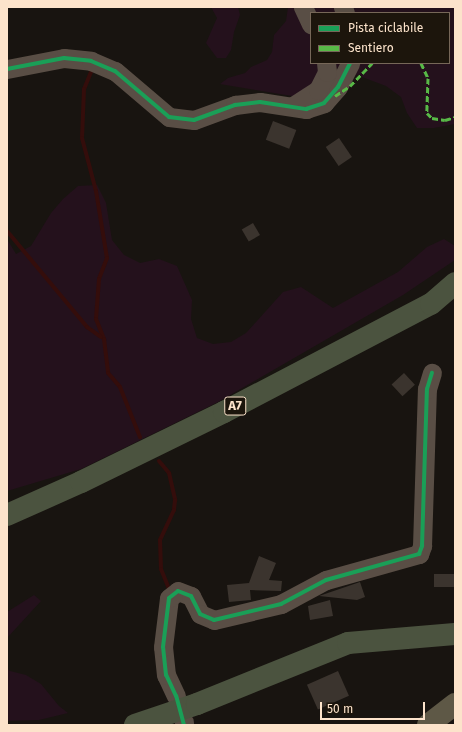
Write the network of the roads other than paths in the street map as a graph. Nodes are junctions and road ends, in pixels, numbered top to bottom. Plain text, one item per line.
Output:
1 (303, 7) edge
2 (310, 22) edge
3 (326, 64) edge
4 (350, 64) edge
5 (7, 69) edge
6 (290, 108) junction
7 (455, 283) edge
8 (432, 373) dead end
9 (7, 515) edge
10 (455, 634) edge
11 (176, 696) dead end
12 (455, 704) edge
13 (135, 725) edge
14 (428, 725) edge

1 - 2 street
3 - 6 street
4 - 6 street
5 - 6 street
7 - 9 highway, A7
8 - 11 street
10 - 13 highway
12 - 14 main road

